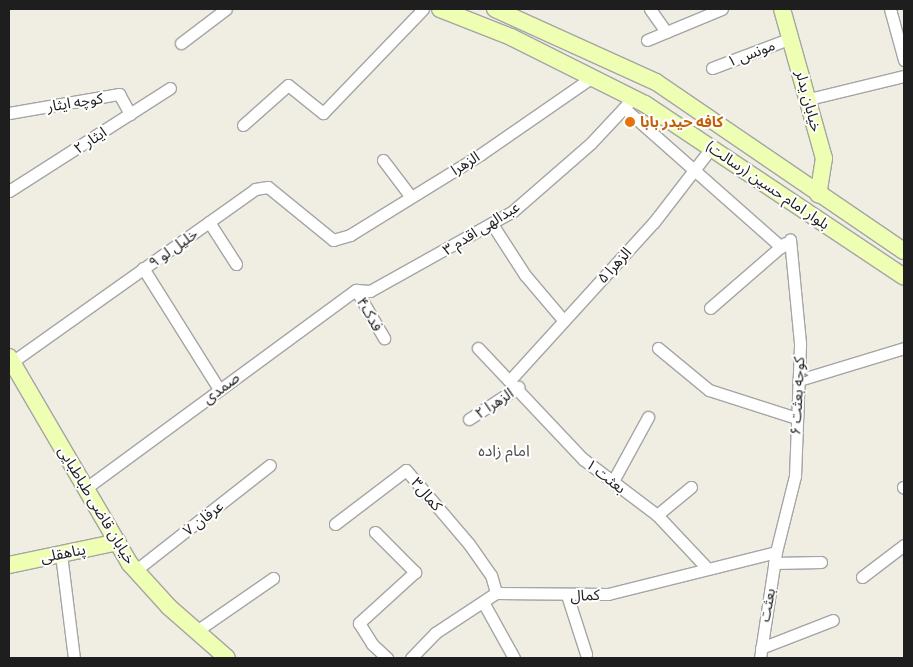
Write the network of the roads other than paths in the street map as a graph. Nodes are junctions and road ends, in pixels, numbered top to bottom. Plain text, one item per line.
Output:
1 (226, 9) edge
2 (422, 9) edge
3 (440, 9) edge
4 (495, 9) edge
5 (650, 9) edge
6 (722, 9) edge
7 (782, 9) edge
8 (890, 9) edge
9 (666, 32) junction
10 (791, 38) junction
11 (647, 40) dead end
12 (181, 43) dead end
13 (904, 60) edge
14 (712, 68) dead end
15 (592, 76) junction
16 (904, 76) edge
17 (170, 88) dead end
18 (809, 99) junction
19 (629, 103) junction
20 (9, 112) edge
21 (130, 114) junction
22 (243, 125) dead end
23 (712, 147) junction
24 (384, 160) dead end
25 (696, 168) junction
26 (9, 191) edge
27 (818, 195) junction
28 (411, 197) junction
29 (209, 222) junction
30 (492, 224) junction
31 (333, 240) joint
32 (781, 247) junction
33 (904, 251) edge
34 (236, 264) dead end
35 (144, 268) junction
36 (904, 277) edge
37 (356, 290) junction
38 (710, 308) dead end
39 (564, 321) junction
40 (384, 338) dead end
41 (478, 348) dead end
42 (658, 348) dead end
43 (904, 348) edge
44 (10, 359) edge
45 (799, 380) junction
46 (515, 383) junction
47 (219, 389) junction
48 (648, 417) dead end
49 (796, 418) junction
50 (469, 419) dead end
51 (270, 465) dead end
52 (613, 482) junction
53 (691, 487) dead end
54 (86, 488) junction
55 (657, 515) junction
56 (335, 524) dead end
57 (375, 532) dead end
58 (118, 542) junction
59 (904, 545) edge
60 (61, 554) junction
61 (775, 557) junction
62 (821, 562) dead end
63 (9, 564) edge
64 (707, 568) junction
65 (136, 570) junction
66 (862, 577) dead end
67 (273, 578) dead end
68 (496, 593) junction
69 (567, 595) junction
70 (483, 602) junction
71 (833, 620) dead end
72 (196, 632) junction
73 (761, 653) edge
74 (586, 654) dead end
75 (74, 658) edge
76 (227, 658) edge
77 (387, 658) edge
78 (411, 658) edge
79 (514, 658) edge

1 - 12 street
2 - 22 street
3 - 15 main road, بلوار امام حسین (رسالت)
4 - 27 main road, بلوار امام حسین (رسالت)
5 - 9 street
6 - 9 street
7 - 10 main road, خیابان یدلر
8 - 13 street
9 - 11 street
10 - 14 street, مونس ۱
10 - 18 main road, خیابان یدلر
15 - 19 main road, بلوار امام حسین (رسالت)
15 - 28 street, الزهرا
16 - 18 street
17 - 21 street, ایثار ۲
18 - 27 main road, خیابان یدلر
19 - 23 main road, بلوار امام حسین (رسالت)
19 - 25 street
19 - 30 street, عبدالهی اقدم ۳
20 - 21 street, کوچه ایثار
21 - 26 street, ایثار ۲
23 - 25 street, الزهرا ۵
23 - 36 main road, بلوار امام حسین (رسالت)
24 - 28 street
25 - 32 street
25 - 39 street, الزهرا ۵
27 - 33 main road, بلوار امام حسین (رسالت)
28 - 31 street, الزهرا
29 - 31 street, خلیل لو ۹
29 - 34 street
29 - 35 street, خلیل لو ۹
30 - 37 street, عبدالهی اقدم ۳
30 - 39 street
32 - 38 street
32 - 45 street, کوچه بعثت ۶
35 - 44 street, خلیل لو ۹
35 - 47 street
37 - 40 street, فدک۴
37 - 47 street, صمدی
39 - 46 street, الزهرا ۵
41 - 46 street, بعثت ۱
42 - 49 street
43 - 45 street
44 - 54 main road, خیابان قاضی طباطبایی
45 - 49 street, کوچه بعثت ۶
46 - 50 street, الزهرا ۲
46 - 52 street, بعثت ۱
47 - 54 street, صمدی
48 - 52 street
49 - 61 street, کوچه بعثت ۶
51 - 65 street, عرفان ۷
52 - 55 street, بعثت ۱
53 - 55 street
54 - 58 main road, خیابان قاضی طباطبایی
55 - 64 street, بعثت ۱
56 - 68 street, کمال۳
57 - 77 street
58 - 60 main road, پناهقلی
58 - 65 main road, خیابان قاضی طباطبایی
59 - 66 street
60 - 63 main road, پناهقلی
60 - 75 street
61 - 62 street, کمال
61 - 64 street, کمال
61 - 73 street, بعثت
64 - 69 street, کمال
65 - 72 main road, خیابان قاضی طباطبایی
67 - 72 street
68 - 69 street, کمال
68 - 70 street
69 - 74 street
70 - 78 street
70 - 79 street
71 - 73 street
72 - 76 main road, خیابان قاضی طباطبایی

